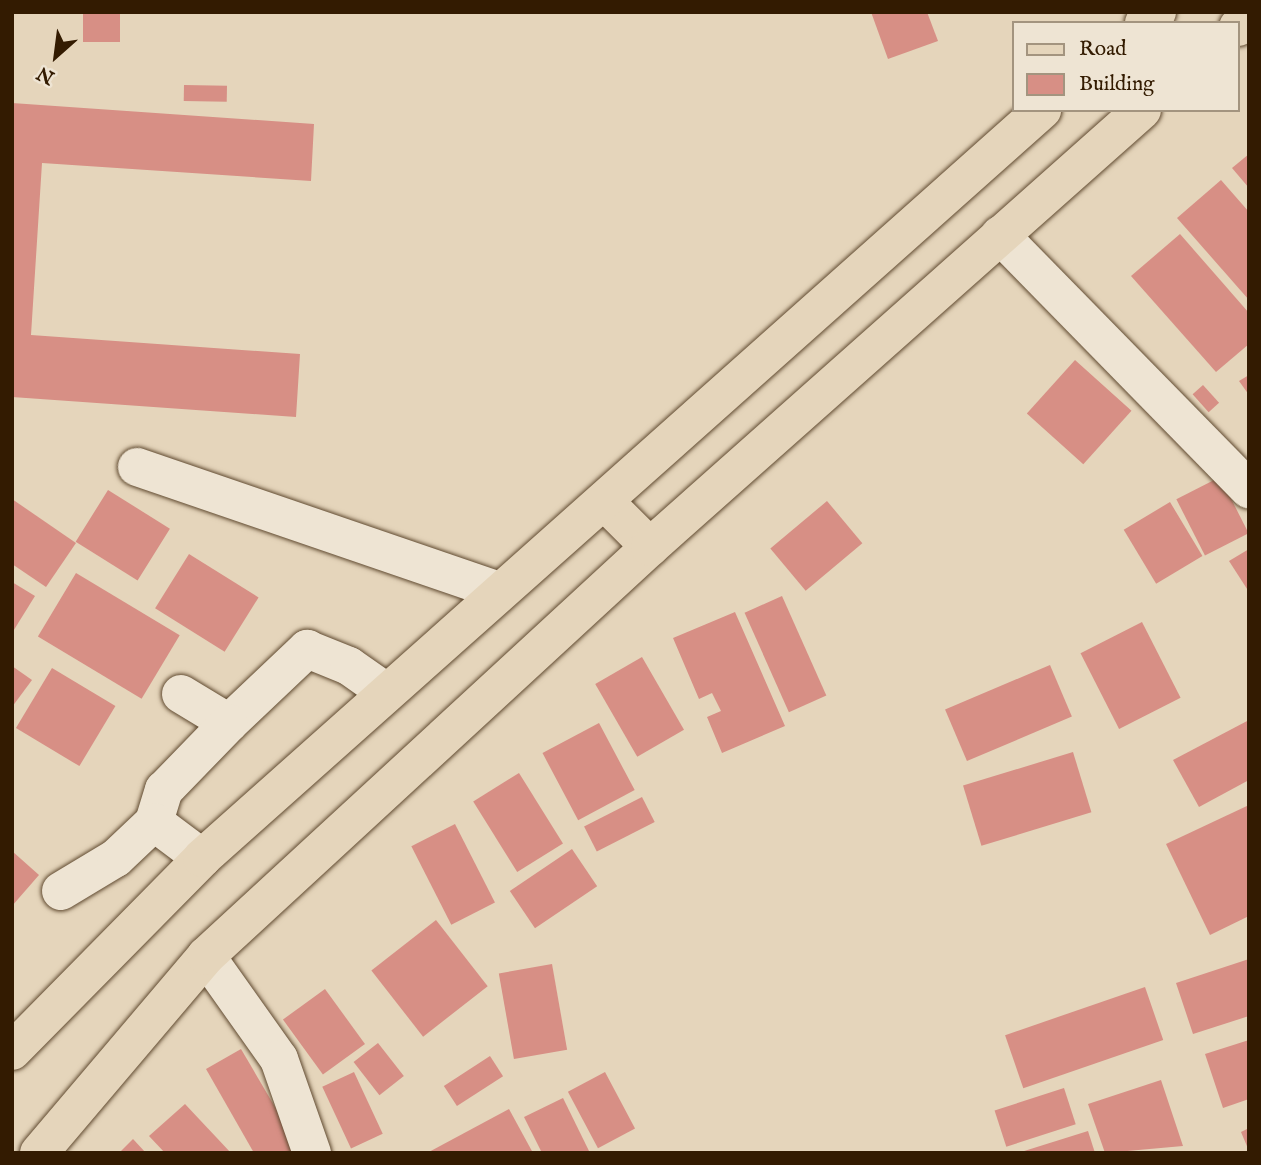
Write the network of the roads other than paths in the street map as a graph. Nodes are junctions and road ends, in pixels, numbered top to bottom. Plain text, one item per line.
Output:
1 (1040, 112) edge
2 (1140, 112) edge
3 (1000, 235) junction
4 (137, 467) dead end
5 (1249, 489) edge
6 (604, 502) junction
7 (650, 547) junction
8 (499, 591) junction
9 (386, 692) junction
10 (181, 694) dead end
11 (229, 723) junction
12 (154, 822) junction
13 (202, 858) junction
14 (61, 891) dead end
15 (206, 956) junction
16 (12, 1051) edge
17 (39, 1153) edge
18 (312, 1153) edge

1 - 6 main road
2 - 3 main road
3 - 5 street
3 - 7 main road
4 - 8 street
6 - 7 main road
6 - 8 main road
7 - 15 main road
8 - 9 main road
9 - 11 street
9 - 13 main road
10 - 11 street
11 - 12 street
12 - 13 street
12 - 14 street
13 - 16 main road
15 - 17 main road
15 - 18 street

